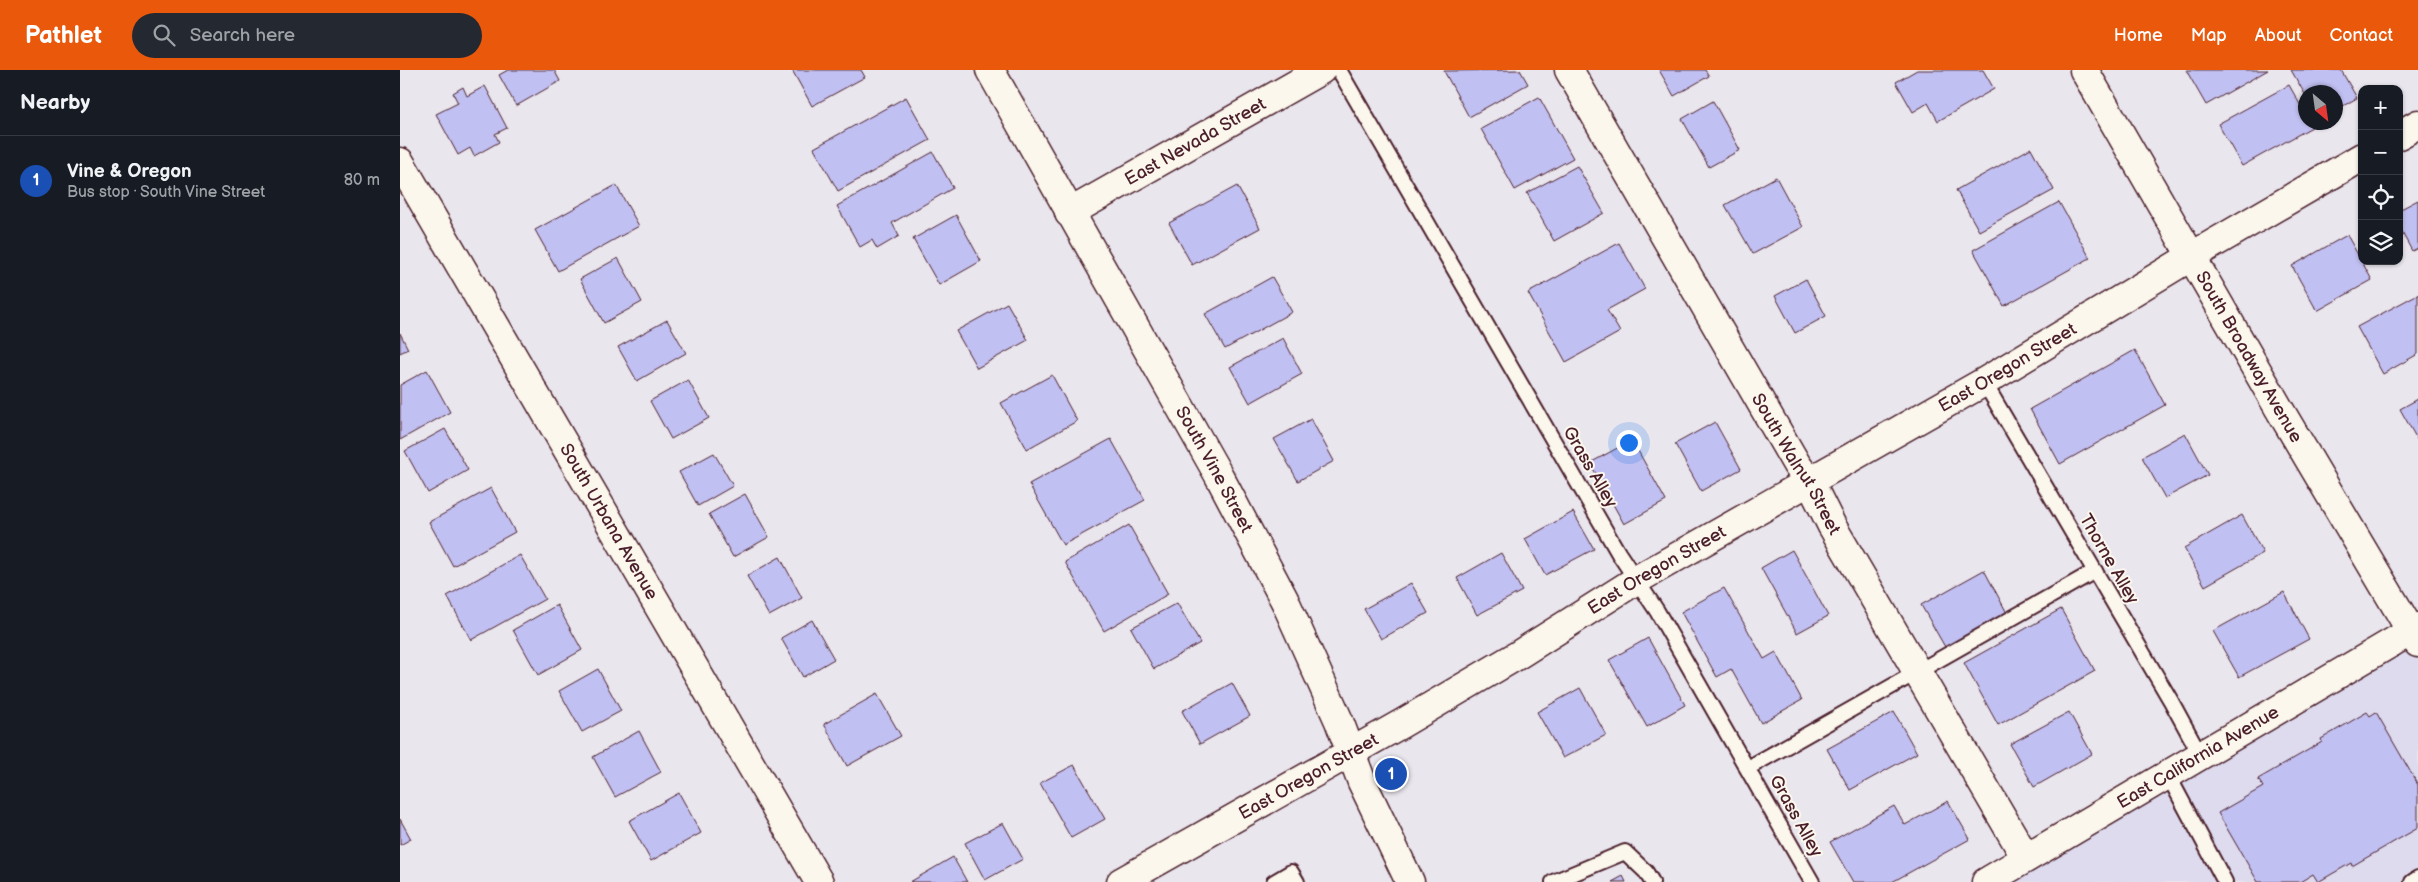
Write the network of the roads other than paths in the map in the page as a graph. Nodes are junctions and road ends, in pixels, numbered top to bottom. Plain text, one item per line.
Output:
1 (990, 70) edge
2 (1321, 70) edge
3 (1339, 70) edge
4 (1569, 70) edge
5 (2084, 70) edge
6 (2418, 124) edge
7 (2403, 133) edge
8 (2358, 159) edge
9 (400, 162) edge
10 (1069, 213) junction
11 (2192, 256) junction
12 (1984, 382) junction
13 (1810, 482) junction
14 (2095, 571) junction
15 (1638, 579) junction
16 (2416, 633) edge
17 (1917, 672) junction
18 (1350, 752) junction
19 (2201, 756) junction
20 (1748, 768) junction
21 (2168, 775) junction
22 (2026, 858) junction
23 (2418, 878) edge
24 (819, 882) edge
25 (1121, 882) edge
26 (1274, 882) edge
27 (1297, 882) edge
28 (1410, 882) edge
29 (1553, 882) edge
30 (1652, 882) edge
31 (1812, 882) edge
32 (1986, 882) edge
33 (2225, 882) edge
34 (2412, 882) edge

1 - 10 street, South Vine Street
2 - 10 street, East Nevada Street
3 - 15 lane, Grass Alley
4 - 13 street, South Walnut Street
5 - 11 street, South Broadway Avenue
6 - 7 street
8 - 11 street, East Oregon Street
9 - 24 street, South Urbana Avenue
10 - 18 street, South Vine Street
11 - 12 street, East Oregon Street
11 - 16 street, South Broadway Avenue
12 - 13 street, East Oregon Street
12 - 14 lane, Thorne Alley
13 - 15 street, East Oregon Street
13 - 17 street, South Walnut Street
14 - 17 lane
14 - 19 lane, Thorne Alley
15 - 18 street, East Oregon Street
15 - 20 lane, Grass Alley
16 - 19 street, East California Avenue
17 - 20 lane
17 - 22 street, South Walnut Street
18 - 25 street, East Oregon Street
18 - 28 street, South Vine Street
19 - 21 street, East California Avenue
20 - 31 lane, Grass Alley
21 - 22 street, East California Avenue
21 - 33 lane
22 - 32 street, East California Avenue
23 - 34 lane
26 - 27 lane
29 - 30 lane

